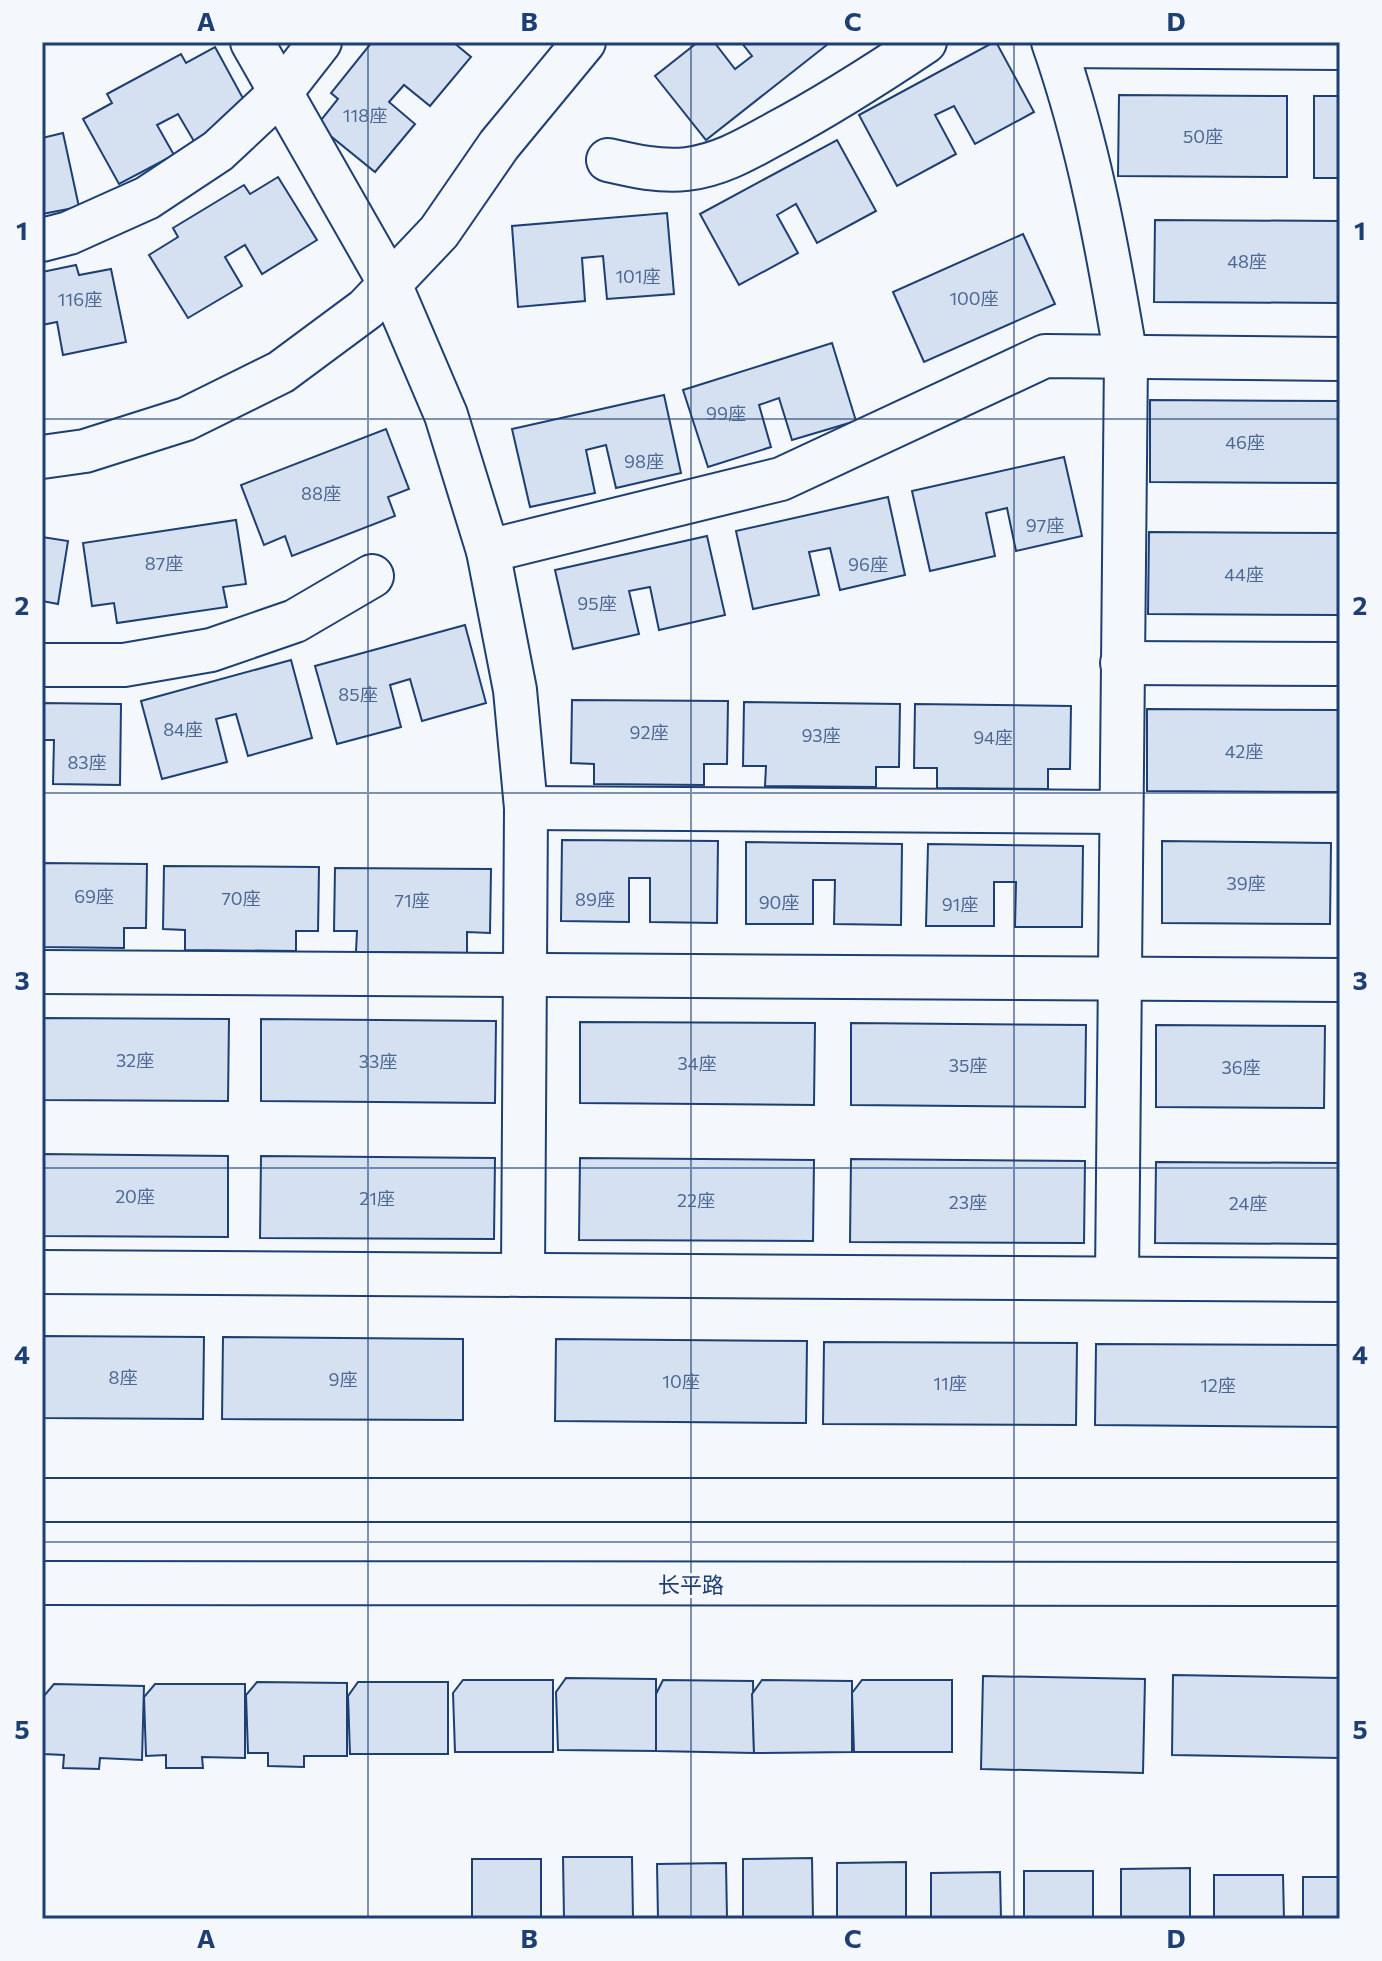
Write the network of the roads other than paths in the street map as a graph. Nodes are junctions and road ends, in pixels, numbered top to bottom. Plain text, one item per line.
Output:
1 (252, 42) edge
2 (320, 42) edge
3 (584, 42) edge
4 (925, 42) edge
5 (1054, 44) edge
6 (1340, 48) edge
7 (281, 92) junction
8 (608, 160) dead end
9 (42, 240) edge
10 (390, 284) junction
11 (1126, 358) junction
12 (1340, 359) edge
13 (42, 457) edge
14 (488, 551) junction
15 (372, 576) dead end
16 (1122, 663) junction
17 (1340, 664) edge
18 (42, 665) edge
19 (526, 808) junction
20 (1121, 812) junction
21 (42, 972) edge
22 (526, 975) junction
23 (1120, 978) junction
24 (1340, 980) edge
25 (42, 1272) edge
26 (523, 1275) junction
27 (1117, 1278) junction
28 (1340, 1280) edge
29 (42, 1500) edge
30 (1340, 1500) edge
31 (42, 1583) edge
32 (1340, 1584) edge

1 - 7 street
2 - 7 street
3 - 10 street
4 - 8 street
5 - 6 street
5 - 11 street
7 - 9 street
7 - 10 street
10 - 13 street
10 - 14 street
11 - 12 street
11 - 14 street
11 - 16 street
14 - 19 street
15 - 18 street
16 - 17 street
16 - 20 street
19 - 20 street
19 - 22 street
20 - 23 street
21 - 22 street
22 - 23 street
22 - 26 street
23 - 24 street
23 - 27 street
25 - 26 street
26 - 27 street
27 - 28 street
29 - 30 street
31 - 32 street, 长平路

